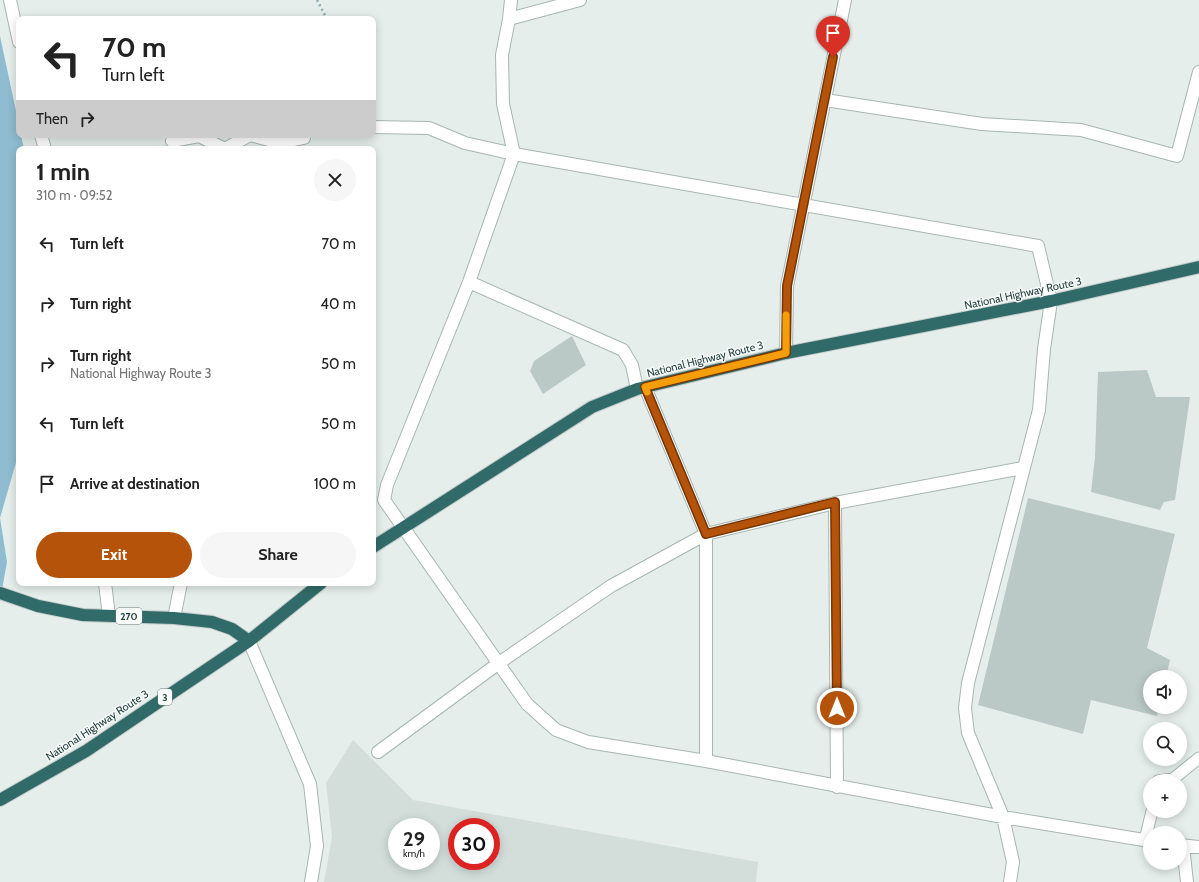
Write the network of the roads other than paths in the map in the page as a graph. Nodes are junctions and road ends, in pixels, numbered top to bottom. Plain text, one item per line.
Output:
1 (10, 0) edge
2 (511, 0) edge
3 (580, 0) edge
4 (845, 0) edge
5 (510, 19) junction
6 (16, 28) edge
7 (1199, 72) edge
8 (825, 100) junction
9 (376, 127) edge
10 (188, 138) edge
11 (203, 138) edge
12 (245, 138) edge
13 (261, 138) edge
14 (299, 138) edge
15 (305, 138) edge
16 (172, 141) dead end
17 (219, 146) edge
18 (230, 146) edge
19 (299, 146) edge
20 (514, 154) junction
21 (802, 204) junction
22 (1199, 267) edge
23 (469, 282) junction
24 (1051, 301) junction
25 (786, 353) junction
26 (641, 388) junction
27 (1023, 468) junction
28 (835, 502) junction
29 (402, 527) junction
30 (706, 534) junction
31 (376, 545) edge
32 (105, 586) edge
33 (180, 586) edge
34 (317, 586) edge
35 (4, 594) edge
36 (109, 616) junction
37 (174, 618) junction
38 (249, 641) junction
39 (499, 663) junction
40 (378, 752) dead end
41 (1199, 758) edge
42 (706, 761) junction
43 (1179, 774) edge
44 (837, 787) junction
45 (0, 800) edge
46 (1003, 817) junction
47 (1143, 840) edge
48 (1187, 846) edge
49 (1199, 847) edge
50 (1185, 870) edge
51 (311, 882) edge
52 (1010, 882) edge
53 (1187, 882) edge

1 - 6 street
2 - 5 street
3 - 5 street
4 - 8 street
5 - 20 street
7 - 8 street
8 - 21 street
9 - 20 street
10 - 16 street
11 - 17 street
12 - 18 street
13 - 14 street
15 - 19 street
20 - 21 street
20 - 23 street
21 - 24 street
21 - 25 street
22 - 24 highway, National Highway Route 3
23 - 26 street
23 - 29 street
24 - 25 highway, National Highway Route 3
24 - 27 street
25 - 26 highway, National Highway Route 3
26 - 29 highway, National Highway Route 3
26 - 30 street
27 - 28 street
27 - 46 street
28 - 30 street
28 - 44 street
29 - 31 highway, National Highway Route 3
29 - 39 street
30 - 39 street
30 - 42 street
32 - 36 street
33 - 37 street
34 - 38 highway, National Highway Route 3 / 3
35 - 36 highway, 270
36 - 37 highway, 270
37 - 38 highway, 270
38 - 45 highway, National Highway Route 3 / 3
38 - 51 street
39 - 40 street
39 - 42 street
41 - 43 lane
42 - 44 street
44 - 46 street
46 - 47 street
46 - 52 street
48 - 49 street
50 - 53 street

